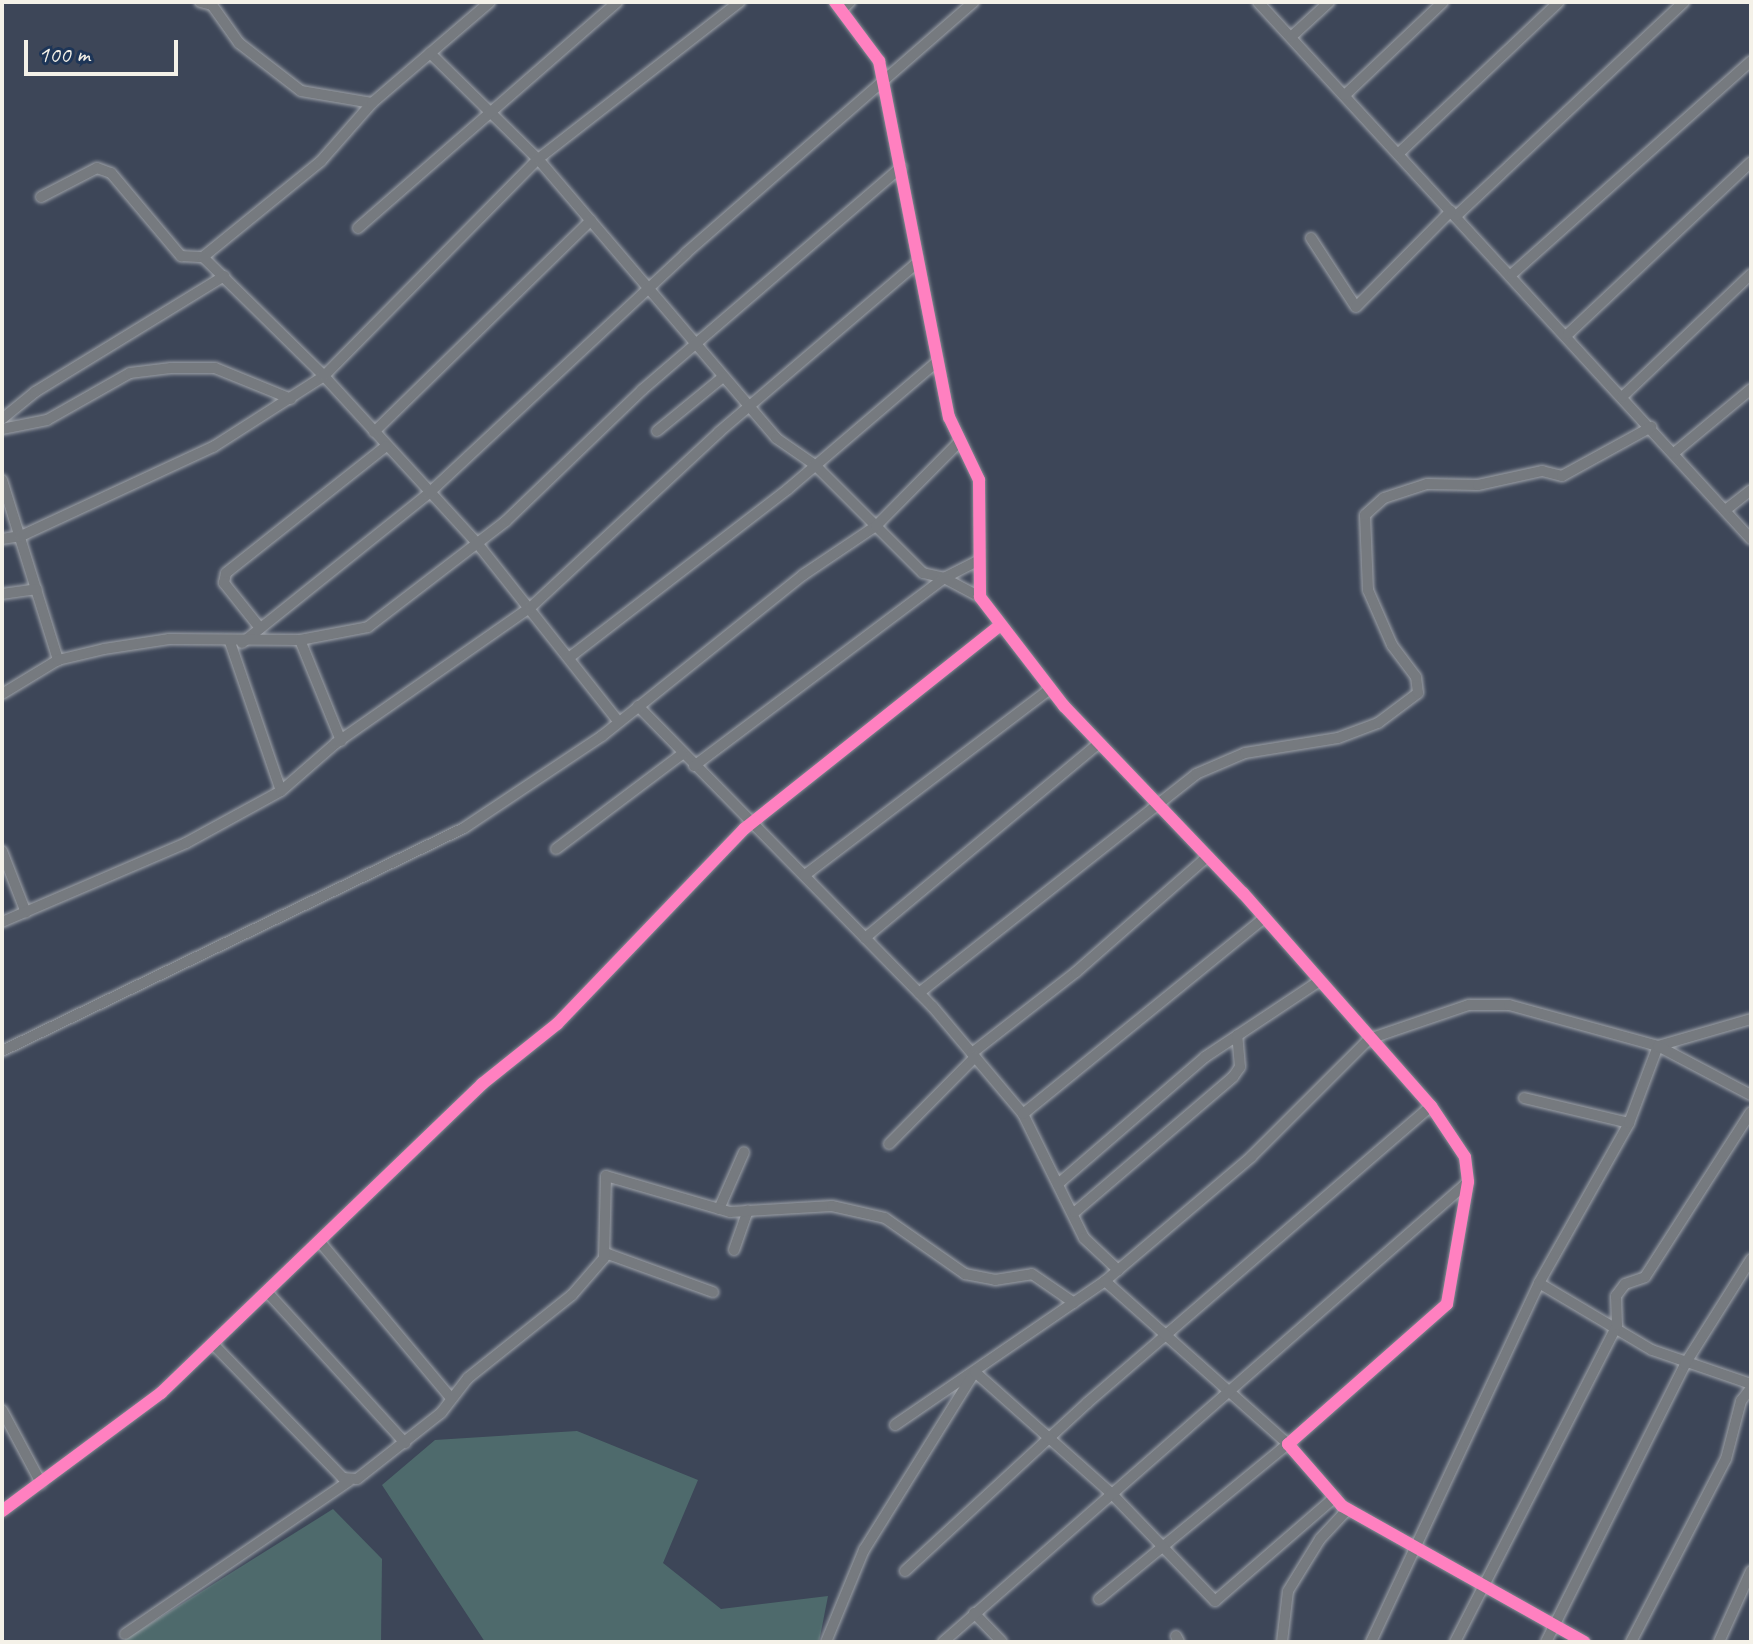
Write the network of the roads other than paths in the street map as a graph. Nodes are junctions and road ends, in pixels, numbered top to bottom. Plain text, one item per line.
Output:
1 (200, 2) edge
2 (490, 2) edge
3 (617, 2) edge
4 (740, 2) edge
5 (850, 2) edge
6 (974, 2) edge
7 (1258, 2) edge
8 (1329, 2) edge
9 (1443, 2) edge
10 (1559, 2) edge
11 (1684, 2) edge
12 (838, 6) edge
13 (1291, 37) junction
14 (430, 53) junction
15 (1751, 61) edge
16 (885, 83) junction
17 (1345, 95) junction
18 (372, 103) junction
19 (491, 112) junction
20 (1398, 154) junction
21 (538, 159) junction
22 (1751, 162) edge
23 (901, 167) junction
24 (41, 197) dead end
25 (1453, 213) junction
26 (591, 220) junction
27 (358, 228) dead end
28 (1311, 238) dead end
29 (203, 257) junction
30 (918, 262) junction
31 (1512, 274) junction
32 (1751, 274) edge
33 (224, 276) junction
34 (649, 288) junction
35 (1568, 334) junction
36 (696, 345) junction
37 (938, 361) junction
38 (324, 376) junction
39 (723, 377) junction
40 (1751, 389) edge
41 (1622, 397) junction
42 (291, 399) junction
43 (747, 410) junction
44 (2, 419) edge
45 (1651, 427) junction
46 (2, 429) edge
47 (657, 431) dead end
48 (374, 432) junction
49 (959, 442) junction
50 (386, 446) junction
51 (1674, 453) junction
52 (815, 465) junction
53 (2, 480) edge
54 (1751, 490) edge
55 (428, 494) junction
56 (1728, 508) junction
57 (876, 526) junction
58 (21, 536) junction
59 (2, 539) edge
60 (1751, 539) edge
61 (477, 543) junction
62 (975, 562) junction
63 (944, 578) junction
64 (37, 589) junction
65 (2, 594) edge
66 (980, 597) junction
67 (531, 607) junction
68 (999, 626) junction
69 (260, 628) junction
70 (300, 640) junction
71 (230, 642) junction
72 (242, 643) junction
73 (570, 657) junction
74 (58, 660) junction
75 (1050, 689) junction
76 (2, 694) edge
77 (638, 706) junction
78 (619, 722) junction
79 (341, 741) junction
80 (1098, 744) junction
81 (682, 754) junction
82 (694, 766) junction
83 (281, 791) junction
84 (1154, 804) junction
85 (754, 821) junction
86 (556, 849) dead end
87 (2, 851) edge
88 (1207, 857) junction
89 (805, 875) junction
90 (26, 913) junction
91 (1264, 918) junction
92 (2, 922) edge
93 (865, 938) junction
94 (1318, 982) junction
95 (919, 993) junction
96 (1751, 1019) edge
97 (1237, 1035) junction
98 (1369, 1039) junction
99 (1658, 1046) junction
100 (2, 1051) edge
101 (974, 1055) junction
102 (1751, 1095) edge
103 (1524, 1098) dead end
104 (1431, 1106) junction
105 (1751, 1112) edge
106 (1023, 1114) junction
107 (1629, 1123) junction
108 (889, 1144) dead end
109 (744, 1152) dead end
110 (1468, 1182) junction
111 (1058, 1184) junction
112 (719, 1209) junction
113 (748, 1210) junction
114 (1075, 1212) junction
115 (320, 1242) junction
116 (734, 1250) dead end
117 (605, 1253) junction
118 (1751, 1259) edge
119 (1118, 1270) junction
120 (1105, 1281) junction
121 (1539, 1283) junction
122 (713, 1292) dead end
123 (269, 1294) junction
124 (1074, 1303) junction
125 (1617, 1325) junction
126 (1166, 1335) junction
127 (214, 1345) junction
128 (1685, 1364) junction
129 (975, 1372) junction
130 (1751, 1386) edge
131 (1228, 1391) junction
132 (451, 1398) junction
133 (2, 1410) edge
134 (895, 1425) dead end
135 (1051, 1439) junction
136 (405, 1443) junction
137 (1288, 1444) junction
138 (349, 1481) junction
139 (41, 1483) junction
140 (1111, 1493) junction
141 (1335, 1497) junction
142 (1348, 1509) junction
143 (2, 1511) edge
144 (1165, 1545) junction
145 (1413, 1551) junction
146 (905, 1571) dead end
147 (1751, 1571) edge
148 (1483, 1588) junction
149 (1099, 1599) dead end
150 (974, 1613) junction
151 (1554, 1625) junction
152 (125, 1634) dead end
153 (826, 1642) edge
154 (943, 1642) edge
155 (1002, 1642) edge
156 (1282, 1642) edge
157 (1371, 1642) edge
158 (1455, 1642) edge
159 (1546, 1642) edge
160 (1584, 1642) edge
161 (1631, 1642) edge
162 (1719, 1642) edge

1 - 18 street
2 - 14 street
3 - 19 street
4 - 21 street
5 - 12 street
6 - 16 street
7 - 13 street
8 - 13 street
9 - 17 street
10 - 20 street
11 - 25 street
12 - 16 street
13 - 17 street
14 - 18 street
14 - 19 street
15 - 31 street
16 - 23 street
16 - 34 street
17 - 20 street
18 - 29 street
19 - 21 street
19 - 27 street
20 - 25 street
21 - 26 street
21 - 38 street
22 - 35 street
23 - 30 street
23 - 36 street
24 - 29 street
25 - 28 street
25 - 31 street
26 - 34 street
26 - 48 street
29 - 33 street
30 - 37 street
30 - 43 street
31 - 35 street
32 - 41 street
33 - 38 street
33 - 44 street
34 - 36 street
34 - 55 street
35 - 41 street
36 - 39 street
36 - 61 street
37 - 49 street
37 - 52 street
38 - 42 street
38 - 48 street
39 - 43 street
39 - 47 street
40 - 51 street
41 - 45 street
42 - 46 street
42 - 58 street
43 - 52 street
43 - 67 street
45 - 51 street
45 - 84 street
48 - 50 street
49 - 57 street
49 - 62 street
50 - 55 street
50 - 69 street
51 - 56 street
52 - 57 street
52 - 73 street
53 - 58 street
54 - 56 street
55 - 61 street
55 - 69 street
56 - 60 street
57 - 63 street
57 - 77 street
58 - 59 street
58 - 64 street
61 - 67 street
61 - 70 street
62 - 63 street
62 - 66 street
63 - 66 street
63 - 82 street
64 - 65 street
64 - 74 street
66 - 68 street
67 - 73 street
67 - 79 street
68 - 75 street
68 - 85 street
69 - 72 street
70 - 72 street
70 - 79 street
71 - 72 street
71 - 74 street
71 - 83 street
73 - 78 street
74 - 76 street
75 - 80 street
75 - 89 street
77 - 78 street
77 - 81 street
78 - 100 street
79 - 83 street
80 - 84 street
80 - 93 street
81 - 82 street
81 - 86 street
82 - 85 street
83 - 90 street
84 - 88 street
84 - 95 street
85 - 89 street
85 - 115 street
87 - 90 street
88 - 91 street
88 - 101 street
89 - 93 street
90 - 92 street
91 - 94 street
91 - 106 street
93 - 95 street
94 - 97 street
94 - 98 street
95 - 101 street
96 - 99 street
97 - 111 street
97 - 114 street
98 - 99 street
98 - 104 street
98 - 119 street
99 - 102 street
99 - 107 street
101 - 106 street
101 - 108 street
103 - 107 street
104 - 110 street
104 - 126 street
105 - 125 street
106 - 111 street
107 - 121 street
109 - 112 street
110 - 131 street
110 - 137 street
111 - 114 street
112 - 113 street
112 - 117 street
113 - 116 street
113 - 124 street
114 - 119 street
115 - 123 street
115 - 132 street
117 - 122 street
117 - 132 street
118 - 128 street
119 - 120 street
120 - 124 street
120 - 126 street
121 - 125 street
121 - 145 street
123 - 127 street
123 - 136 street
124 - 129 street
125 - 128 street
125 - 148 street
126 - 131 street
126 - 135 street
127 - 138 street
127 - 139 street
128 - 130 street
128 - 151 street
129 - 134 street
129 - 135 street
129 - 153 street
130 - 161 street
131 - 137 street
131 - 140 street
132 - 136 street
133 - 139 street
135 - 140 street
135 - 146 street
136 - 138 street
137 - 141 street
137 - 144 street
138 - 152 street
139 - 143 street
140 - 144 street
140 - 150 street
141 - 142 street
141 - 144 street
142 - 145 street
142 - 156 street
144 - 149 street
145 - 148 street
145 - 157 street
147 - 162 street
148 - 151 street
148 - 158 street
150 - 154 street
150 - 155 street
151 - 159 street
151 - 160 street

